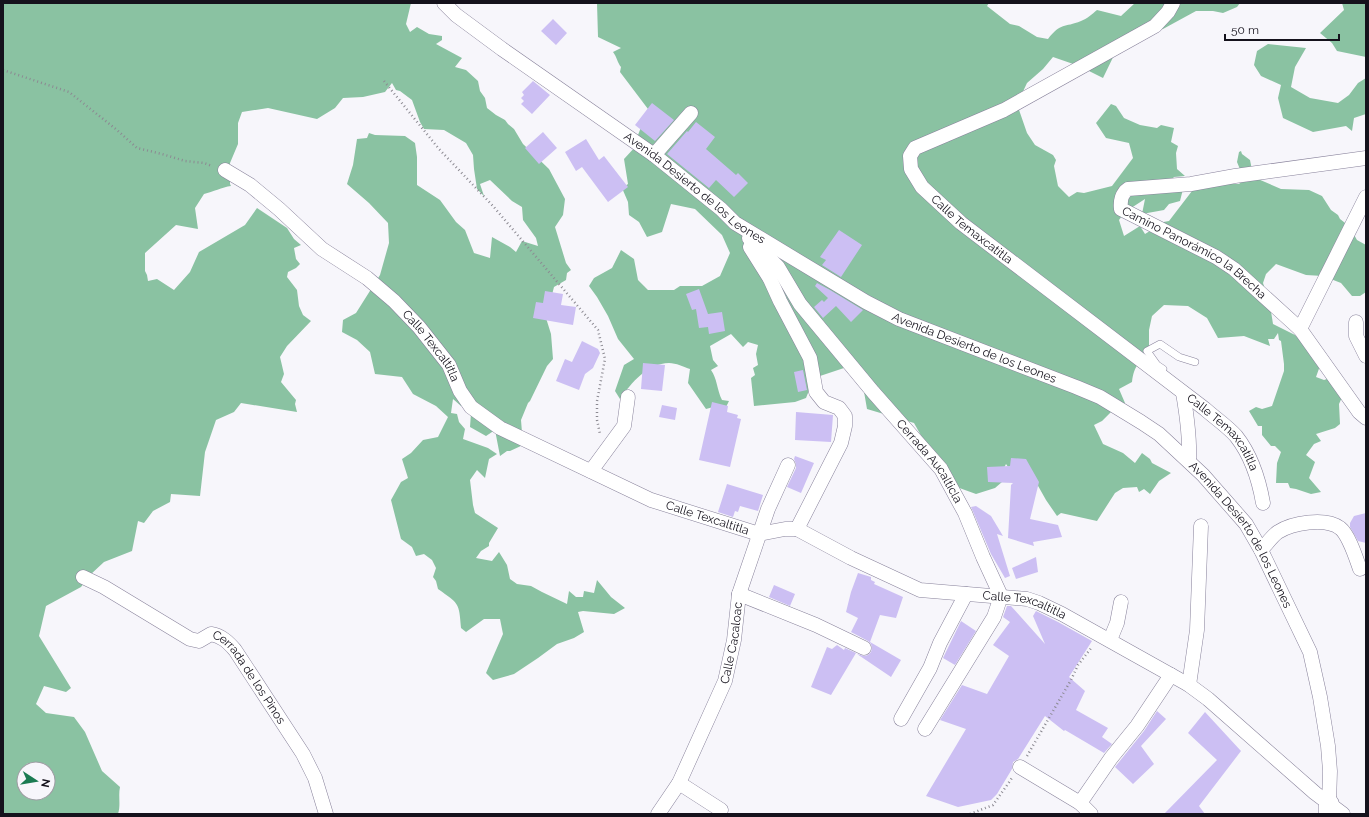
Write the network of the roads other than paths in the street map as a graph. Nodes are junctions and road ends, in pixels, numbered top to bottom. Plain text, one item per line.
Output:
1 (444, 3) edge
2 (1173, 3) edge
3 (691, 113) dead end
4 (654, 155) junction
5 (1366, 158) edge
6 (225, 170) road end
7 (1366, 197) edge
8 (735, 223) junction
9 (1356, 322) dead end
10 (1300, 328) junction
11 (1366, 356) edge
12 (1194, 362) dead end
13 (1182, 393) junction
14 (628, 397) dead end
15 (1366, 418) edge
16 (1189, 461) junction
17 (788, 465) dead end
18 (591, 471) junction
19 (1263, 503) dead end
20 (1201, 526) dead end
21 (797, 529) junction
22 (759, 534) junction
23 (1261, 550) junction
24 (1360, 569) dead end
25 (83, 577) dead end
26 (739, 594) junction
27 (966, 594) junction
28 (1001, 596) junction
29 (1121, 602) dead end
30 (1110, 640) junction
31 (864, 648) dead end
32 (1171, 675) junction
33 (1189, 685) junction
34 (901, 719) dead end
35 (925, 729) dead end
36 (1020, 767) road end
37 (679, 783) junction
38 (1080, 803) junction
39 (721, 810) dead end
40 (1334, 811) edge
41 (326, 814) edge
42 (658, 814) edge
43 (1091, 814) edge

1 - 4 street, Avenida Desierto de los Leones
2 - 13 street, Calle Temaxcatitla
3 - 4 street
4 - 8 street, Avenida Desierto de los Leones
5 - 10 street, Camino Panorámico la Brecha
6 - 18 street, Calle Texcaltitla
7 - 10 street
8 - 16 street, Avenida Desierto de los Leones
8 - 21 street
8 - 28 street, Cerrada Aucalticla
9 - 11 street
10 - 15 street, Camino Panorámico la Brecha
12 - 13 lane
13 - 16 street
13 - 19 street, Calle Temaxcatitla
14 - 18 street
16 - 23 street, Avenida Desierto de los Leones
17 - 22 street, Calle Cacaloac
18 - 22 street, Calle Texcaltitla
20 - 33 street
21 - 22 street, Calle Texcaltitla
21 - 27 street, Calle Texcaltitla
22 - 26 street, Calle Cacaloac
23 - 24 street
23 - 40 street, Avenida Desierto de los Leones
25 - 41 street, Cerrada de los Pinos
26 - 31 street
26 - 37 street, Calle Cacaloac
27 - 28 street, Calle Texcaltitla
27 - 34 street
28 - 30 street, Calle Texcaltitla
28 - 35 street
29 - 30 street
30 - 32 street, Calle Texcaltitla
32 - 33 street, Calle Texcaltitla
32 - 38 street
33 - 40 street, Calle Texcaltitla
36 - 38 street
37 - 39 street
37 - 42 street, Calle Cacaloac
38 - 43 street

